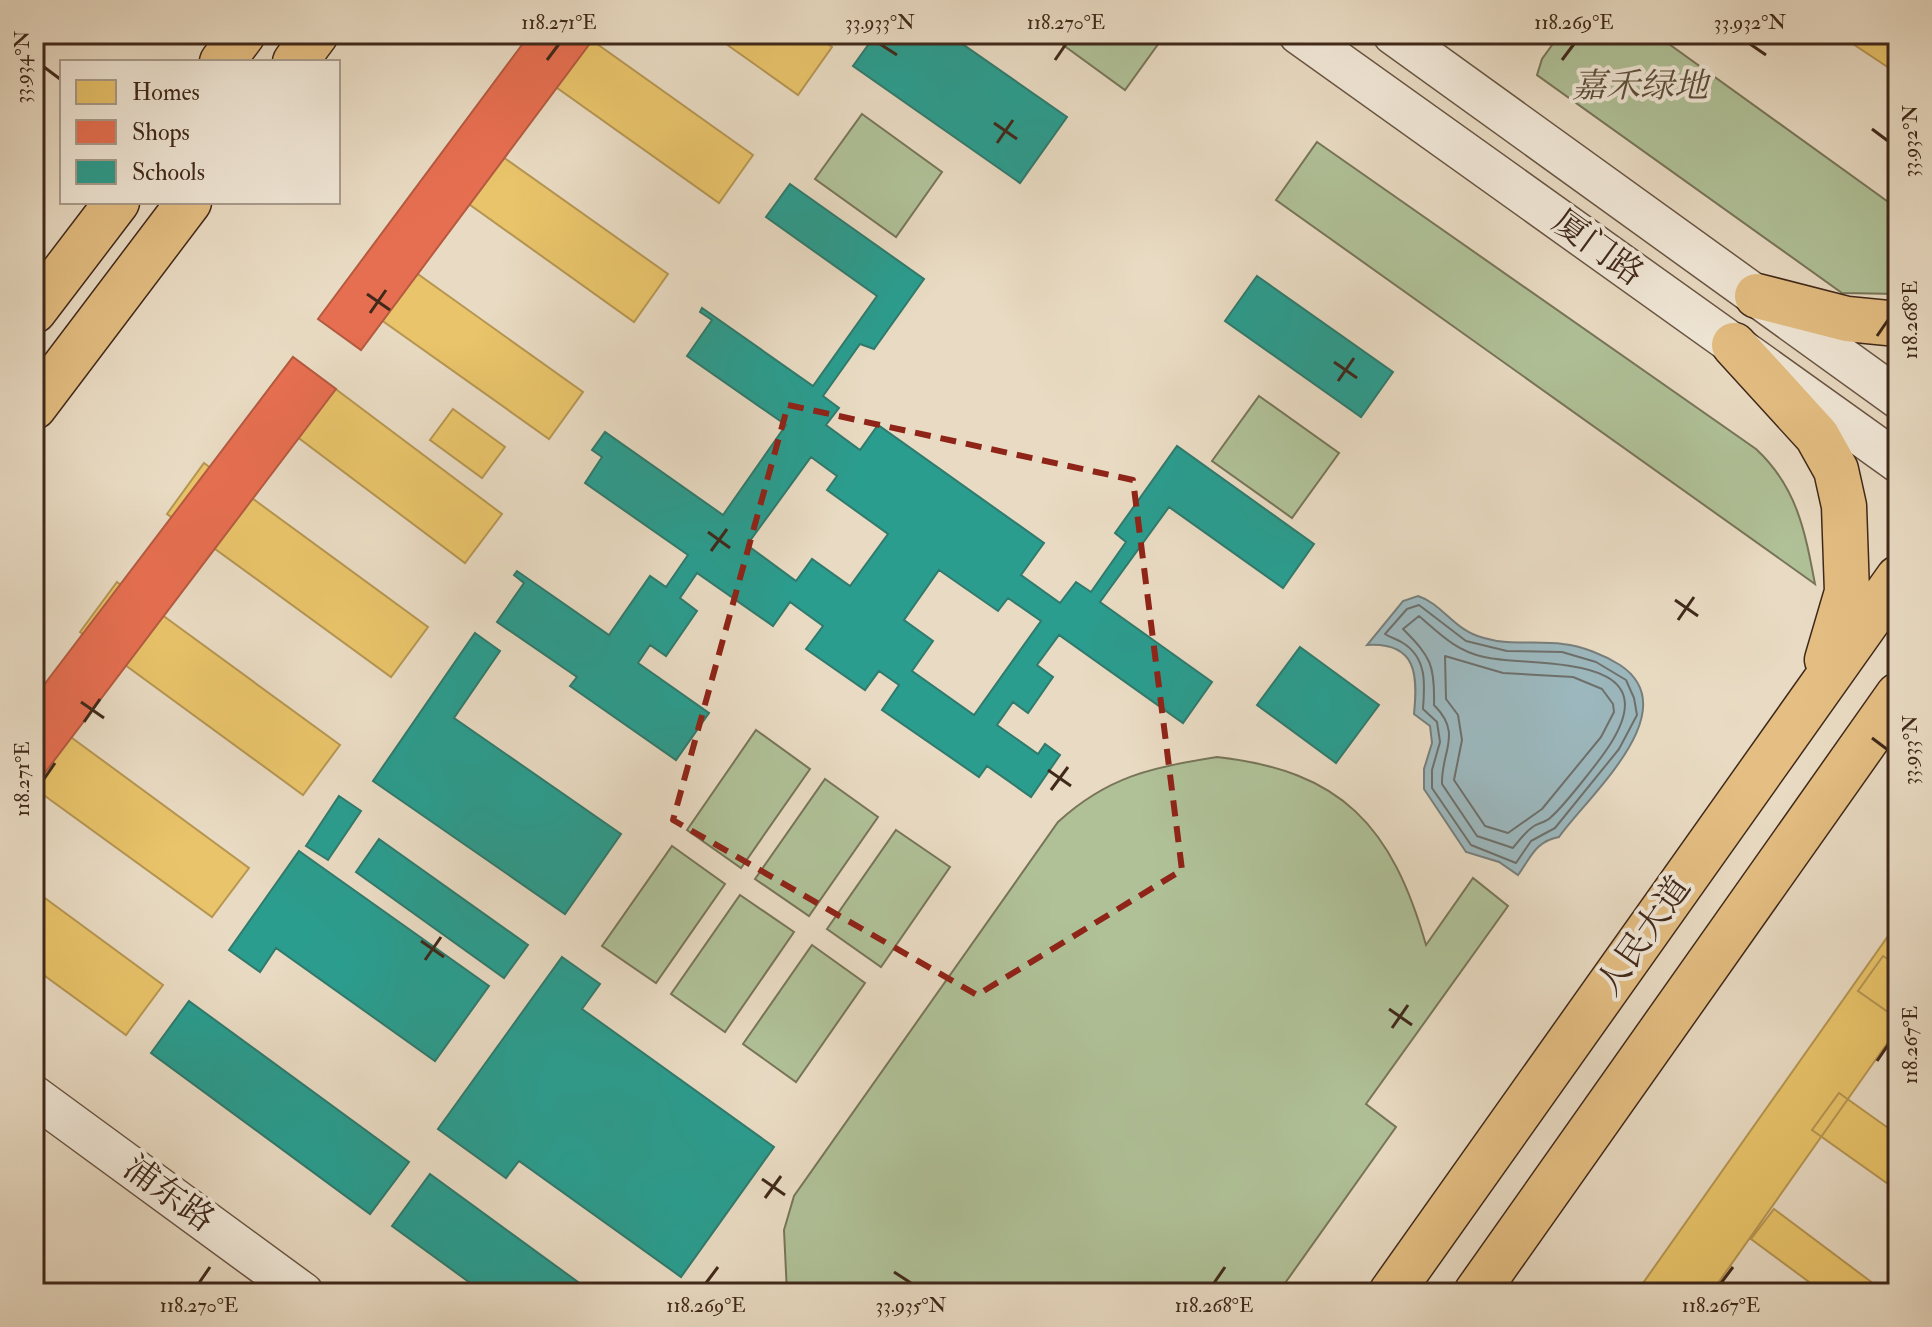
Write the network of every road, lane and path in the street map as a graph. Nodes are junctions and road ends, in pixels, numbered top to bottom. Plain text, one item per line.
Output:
1 (243, 34) edge
2 (316, 34) edge
3 (1299, 34) edge
4 (1393, 34) edge
5 (224, 60) edge
6 (296, 60) edge
7 (115, 204) edge
8 (187, 204) edge
9 (1757, 296) junction
10 (34, 311) edge
11 (1898, 324) edge
12 (1734, 345) junction
13 (1898, 398) edge
14 (34, 407) edge
15 (1898, 462) edge
16 (1898, 578) edge
17 (1817, 693) junction
18 (1898, 695) edge
19 (1885, 723) edge
20 (34, 1096) edge
21 (303, 1293) edge
22 (1391, 1293) edge
23 (1476, 1293) edge

1 - 5 main road
2 - 6 main road
3 - 12 street, 厦门路
4 - 9 street, 厦门路
7 - 10 main road
8 - 14 main road
9 - 11 main road
9 - 13 street, 厦门路
12 - 15 street, 厦门路
12 - 17 main road
16 - 17 main road, 人民大道
17 - 22 main road, 人民大道
18 - 19 main road, 人民大道
19 - 23 main road, 人民大道
20 - 21 street, 浦东路

